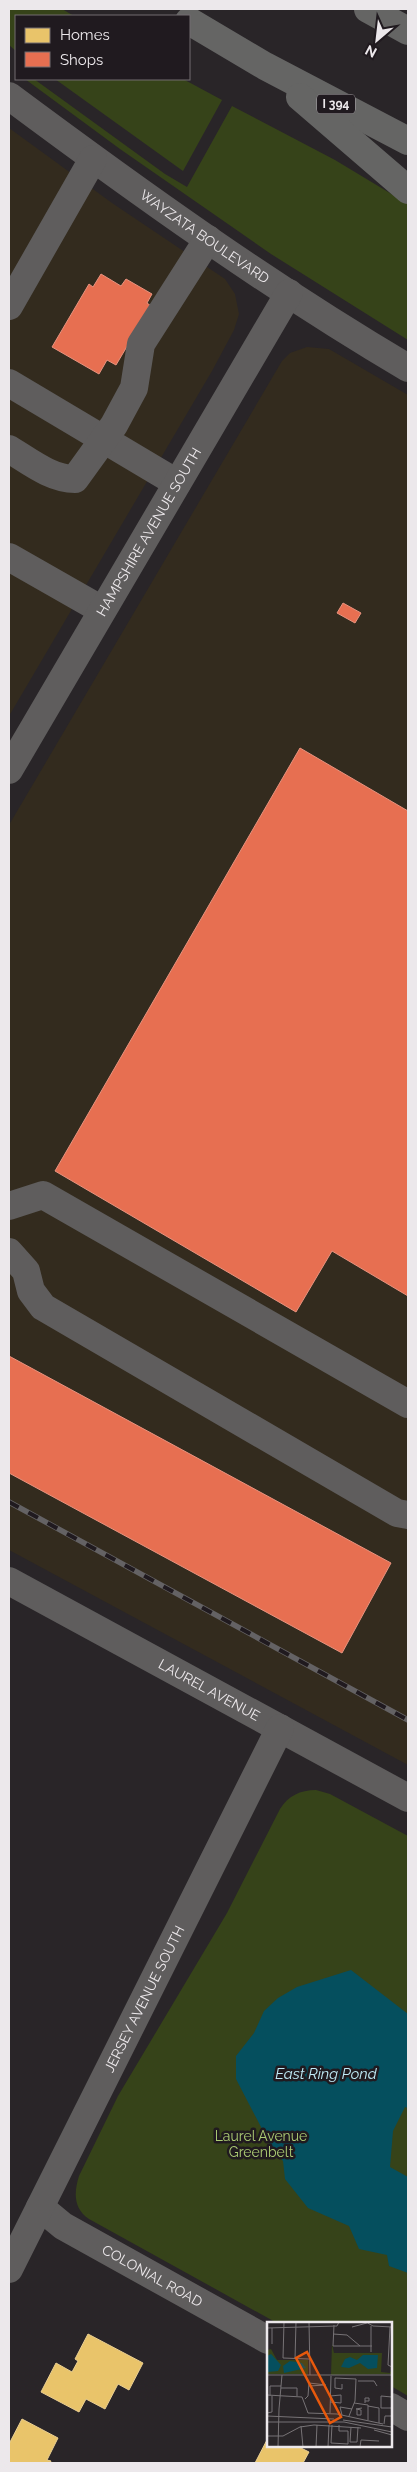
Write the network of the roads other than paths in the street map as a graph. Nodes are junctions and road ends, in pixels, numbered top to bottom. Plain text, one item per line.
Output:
1 (168, 9) edge
2 (368, 9) edge
3 (179, 15) edge
4 (190, 22) edge
5 (408, 31) edge
6 (265, 66) junction
7 (9, 96) edge
8 (408, 141) edge
9 (93, 159) junction
10 (408, 190) edge
11 (208, 239) junction
12 (289, 294) junction
13 (9, 306) edge
14 (408, 368) edge
15 (9, 383) edge
16 (104, 440) junction
17 (9, 449) edge
18 (177, 484) junction
19 (9, 557) edge
20 (102, 610) junction
21 (9, 770) edge
22 (9, 1206) edge
23 (9, 1252) edge
24 (408, 1404) edge
25 (408, 1515) edge
26 (9, 1581) edge
27 (280, 1728) junction
28 (408, 1798) edge
29 (40, 2207) junction
30 (9, 2269) edge
31 (267, 2339) edge
32 (392, 2408) edge
33 (408, 2416) edge

1 - 3 highway
2 - 5 highway
4 - 6 highway, I 394
6 - 8 highway, I 394
6 - 10 highway
7 - 9 street, WAYZATA BOULEVARD
9 - 11 street, WAYZATA BOULEVARD
9 - 13 street
11 - 12 street, WAYZATA BOULEVARD
11 - 16 street
12 - 14 street, WAYZATA BOULEVARD
12 - 18 street, HAMPSHIRE AVENUE SOUTH
15 - 16 street
16 - 17 street
16 - 18 street
18 - 20 street, HAMPSHIRE AVENUE SOUTH
19 - 20 street
20 - 21 street, HAMPSHIRE AVENUE SOUTH
22 - 24 street
23 - 25 street
26 - 27 street, LAUREL AVENUE
27 - 28 street, LAUREL AVENUE
27 - 29 street, JERSEY AVENUE SOUTH
29 - 30 street, JERSEY AVENUE SOUTH
29 - 31 street, COLONIAL ROAD
32 - 33 street

